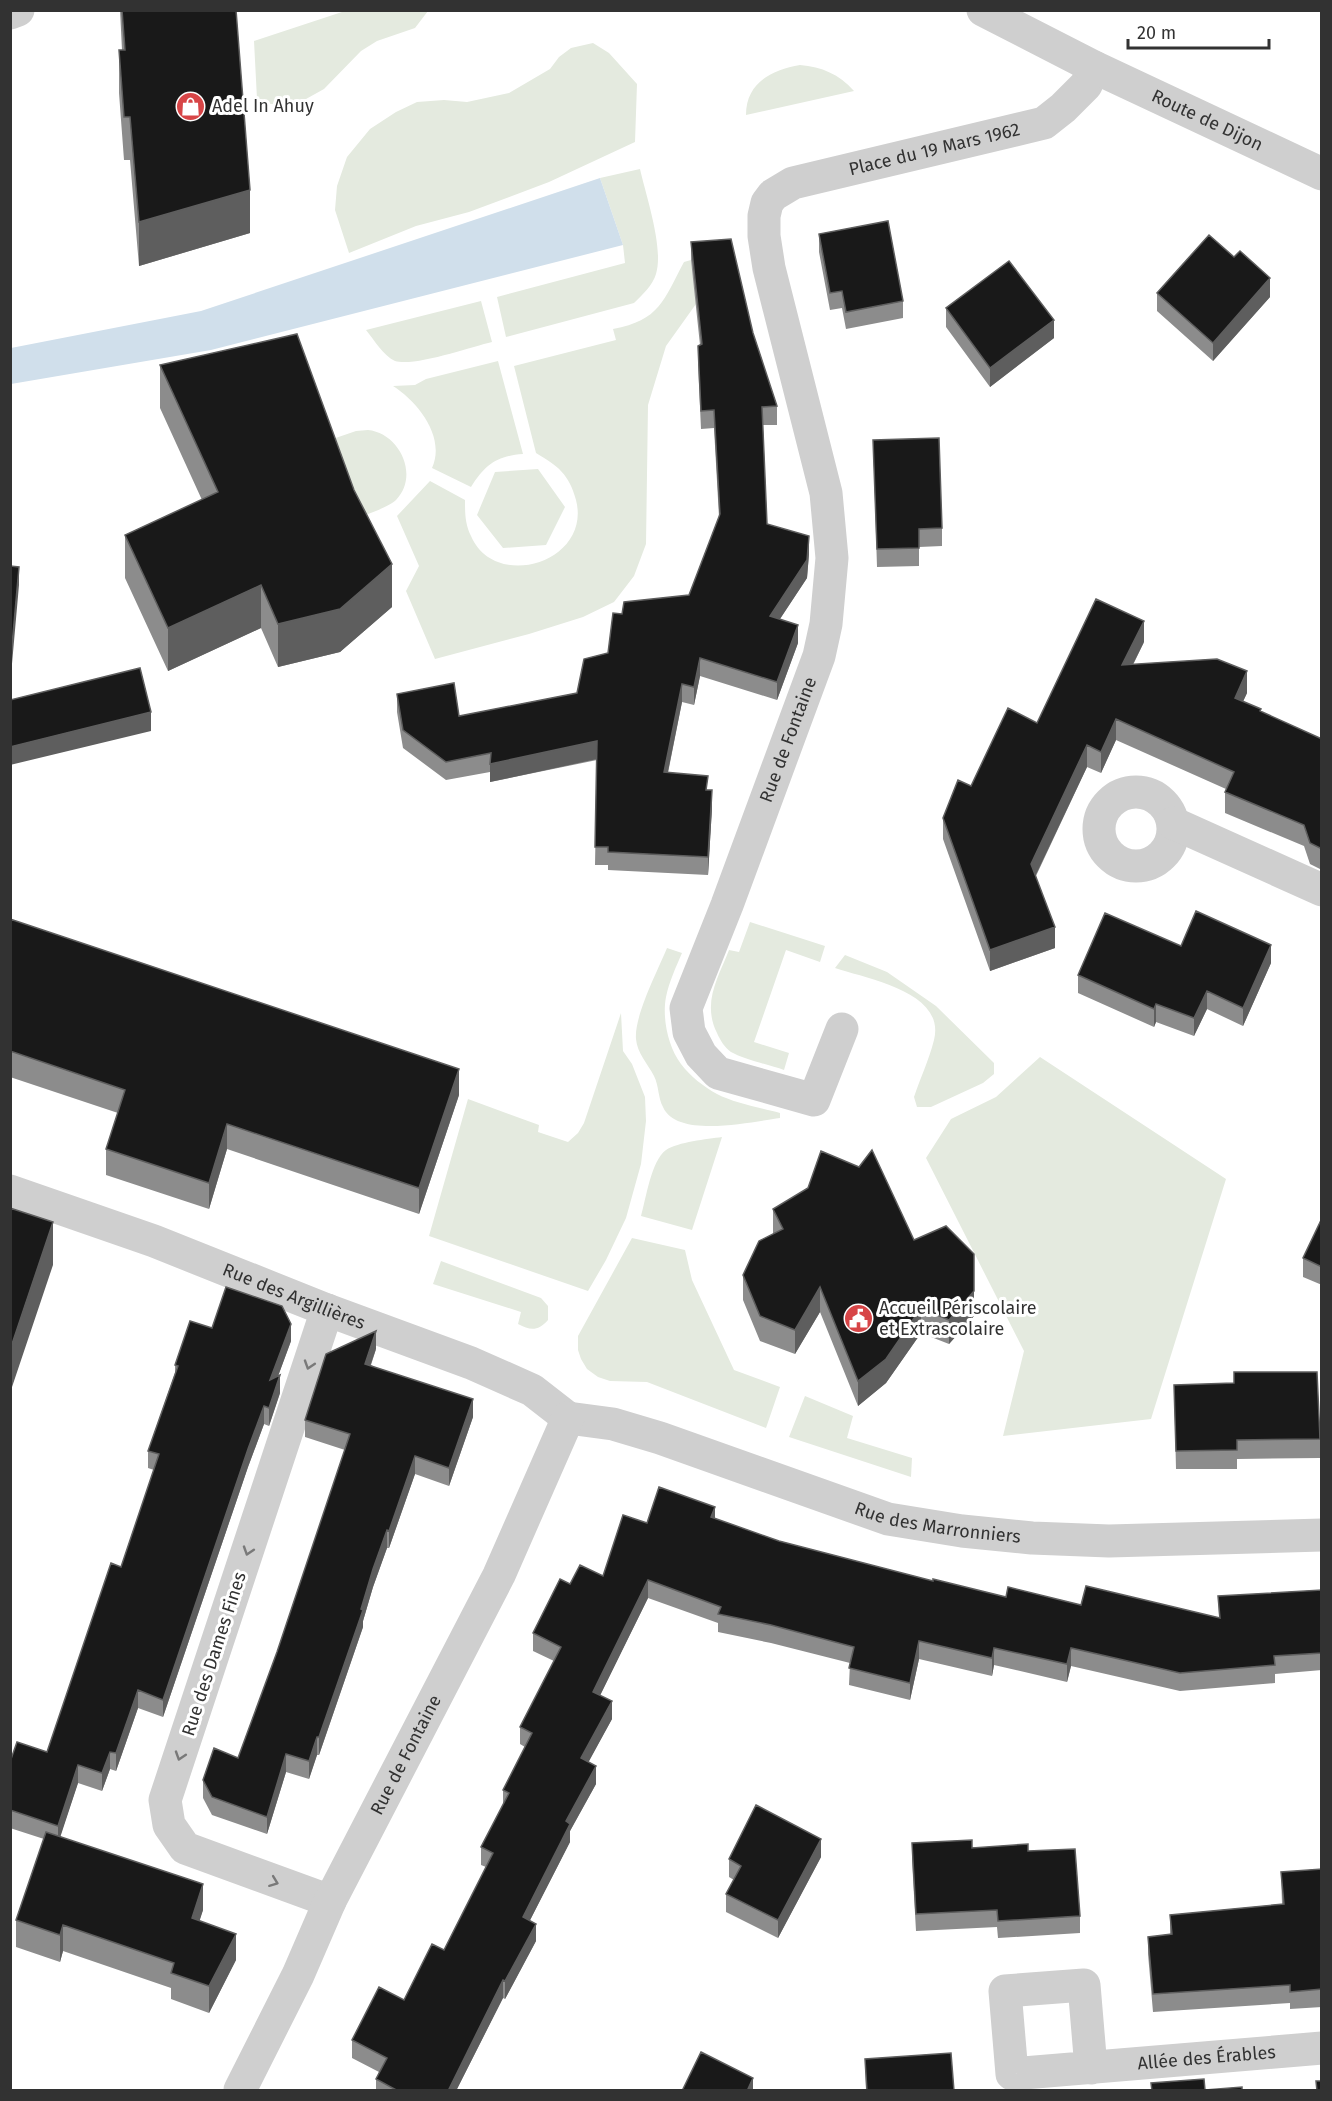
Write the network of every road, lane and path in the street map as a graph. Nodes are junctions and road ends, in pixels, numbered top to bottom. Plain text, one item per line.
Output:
1 (18, 10) edge
2 (982, 10) edge
3 (10, 13) edge
4 (1094, 67) junction
5 (1322, 174) edge
6 (764, 216) joint
7 (1173, 823) dead end
8 (1322, 890) edge
9 (842, 1029) dead end
10 (10, 1191) edge
11 (327, 1310) junction
12 (568, 1418) junction
13 (1322, 1535) edge
14 (330, 1901) junction
15 (1322, 2048) edge
16 (1091, 2068) dead end
17 (240, 2091) edge

1 - 3 street
2 - 4 street, Route de Dijon
4 - 5 street, Route de Dijon
4 - 6 street, Place du 19 Mars 1962
6 - 9 street, Rue de Fontaine
7 - 8 street
10 - 11 street, Rue des Argillières
11 - 12 street, Rue des Argillières
11 -> 14 street, Rue des Dames Fines
12 - 13 street, Rue des Marronniers
12 - 14 street, Rue de Fontaine
14 - 17 street, Rue de Fontaine
15 - 16 street, Allée des Érables

